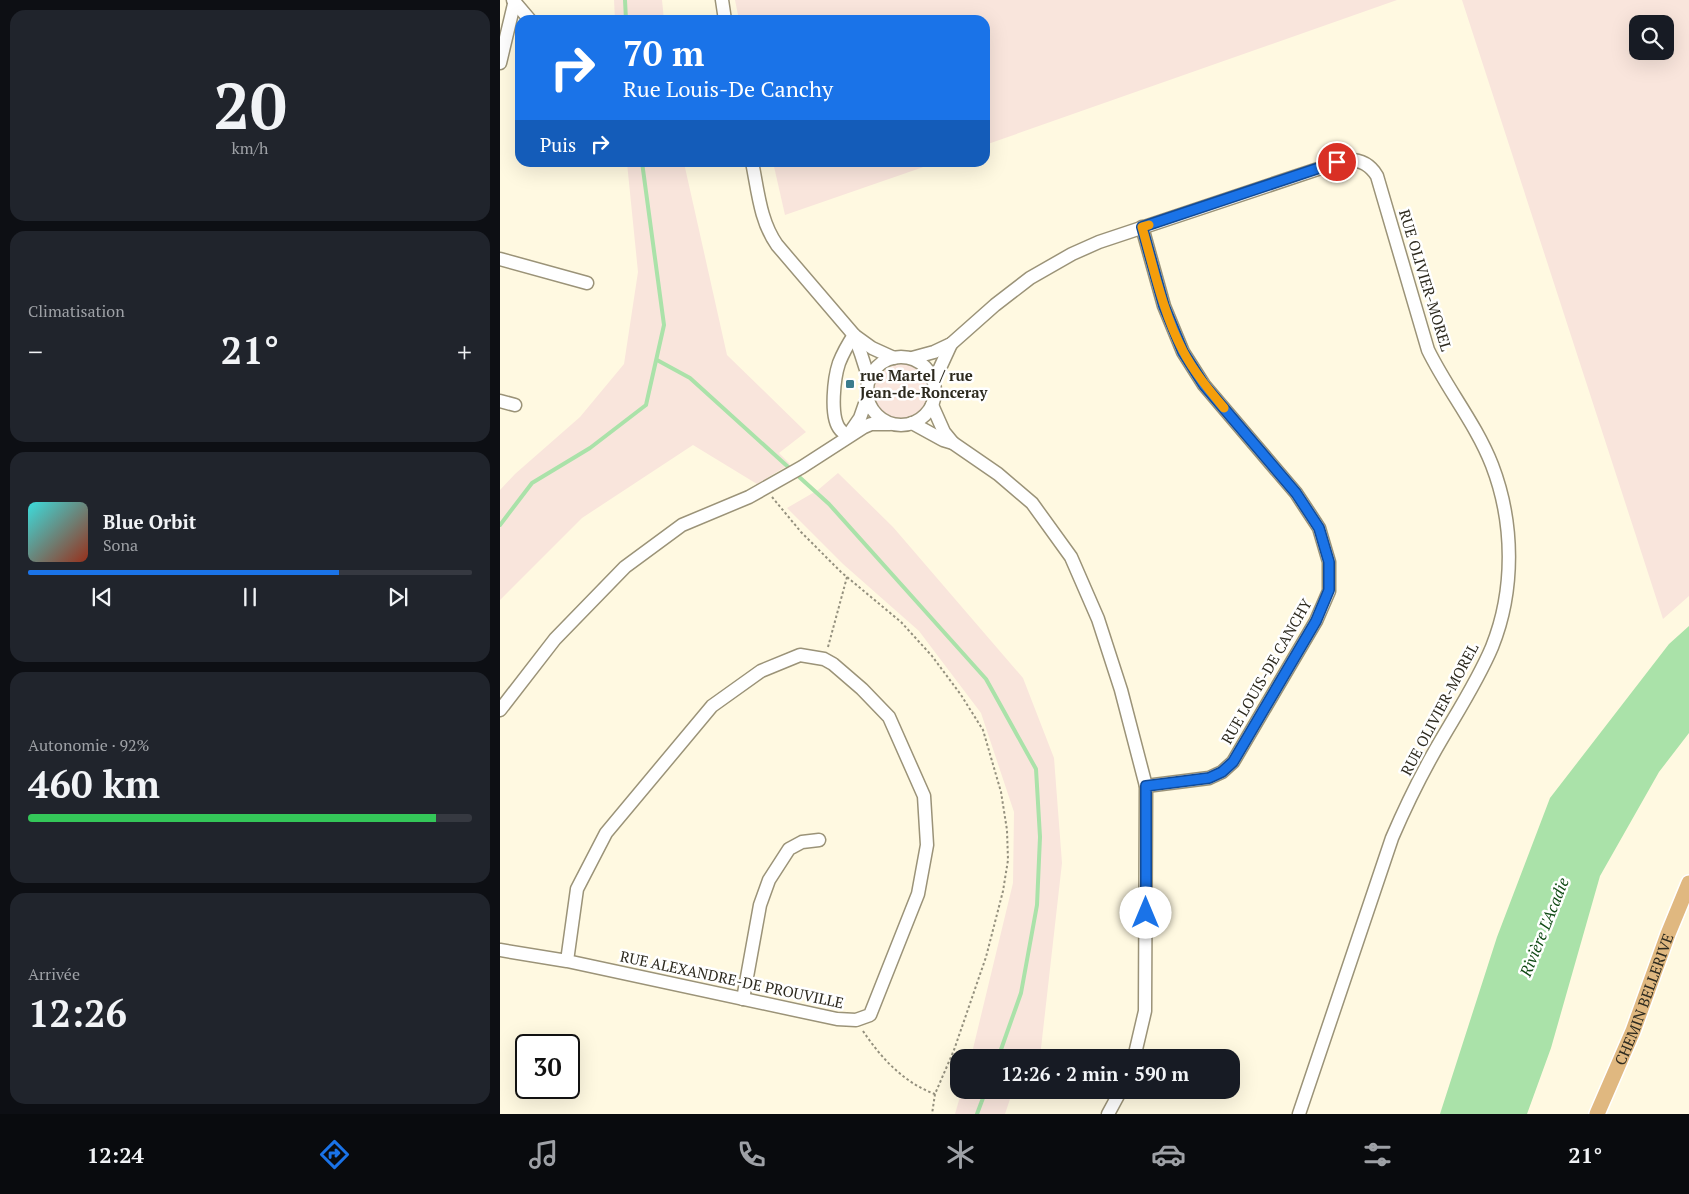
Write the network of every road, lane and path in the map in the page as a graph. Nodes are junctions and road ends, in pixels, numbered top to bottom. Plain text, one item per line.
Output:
1 (722, 0) edge
2 (514, 1) edge
3 (526, 15) edge
4 (724, 15) edge
5 (500, 63) edge
6 (753, 167) edge
7 (1142, 227) junction
8 (500, 259) edge
9 (587, 283) dead end
10 (854, 335) junction
11 (951, 344) junction
12 (894, 358) junction
13 (912, 358) junction
14 (869, 379) junction
15 (934, 381) junction
16 (867, 398) junction
17 (500, 401) edge
18 (515, 405) dead end
19 (932, 405) junction
20 (890, 424) junction
21 (912, 424) junction
22 (848, 436) junction
23 (953, 443) junction
24 (764, 488) junction
25 (847, 577) junction
26 (824, 659) junction
27 (500, 710) edge
28 (1146, 786) junction
29 (819, 840) dead end
30 (1689, 883) edge
31 (500, 950) edge
32 (567, 961) junction
33 (743, 999) junction
34 (856, 1020) junction
35 (1136, 1049) edge
36 (935, 1094) junction
37 (1116, 1099) edge
38 (932, 1114) edge
39 (1108, 1114) edge
40 (1299, 1114) edge
41 (1597, 1114) edge

1 - 4 street
2 - 3 street
2 - 5 street
6 - 10 street
7 - 11 street, RUE OLIVIER-MOREL
7 - 28 street, RUE LOUIS-DE CANCHY
7 - 40 street, RUE OLIVIER-MOREL
8 - 9 street
10 - 12 street
10 - 14 street
10 - 22 street
11 - 13 street, RUE OLIVIER-MOREL
11 - 15 street, RUE OLIVIER-MOREL
12 - 13 street
12 - 14 street
13 - 15 street
14 - 16 street
15 - 19 street
16 - 20 street
16 - 22 street
17 - 18 street
19 - 21 street
19 - 23 street
20 - 21 street
20 - 22 street
21 - 23 street
22 - 24 street
23 - 28 street
24 - 25 path
24 - 27 street
25 - 26 path
25 - 36 path
26 - 32 street, RUE ALEXANDRE-DE PROUVILLE
26 - 34 street, RUE ALEXANDRE-DE PROUVILLE
28 - 35 street
29 - 33 street
30 - 41 main road, CHEMIN BELLERIVE
31 - 32 street, RUE ALEXANDRE-DE PROUVILLE
32 - 33 street, RUE ALEXANDRE-DE PROUVILLE
33 - 34 street, RUE ALEXANDRE-DE PROUVILLE
34 - 36 path
36 - 38 path
37 - 39 street

